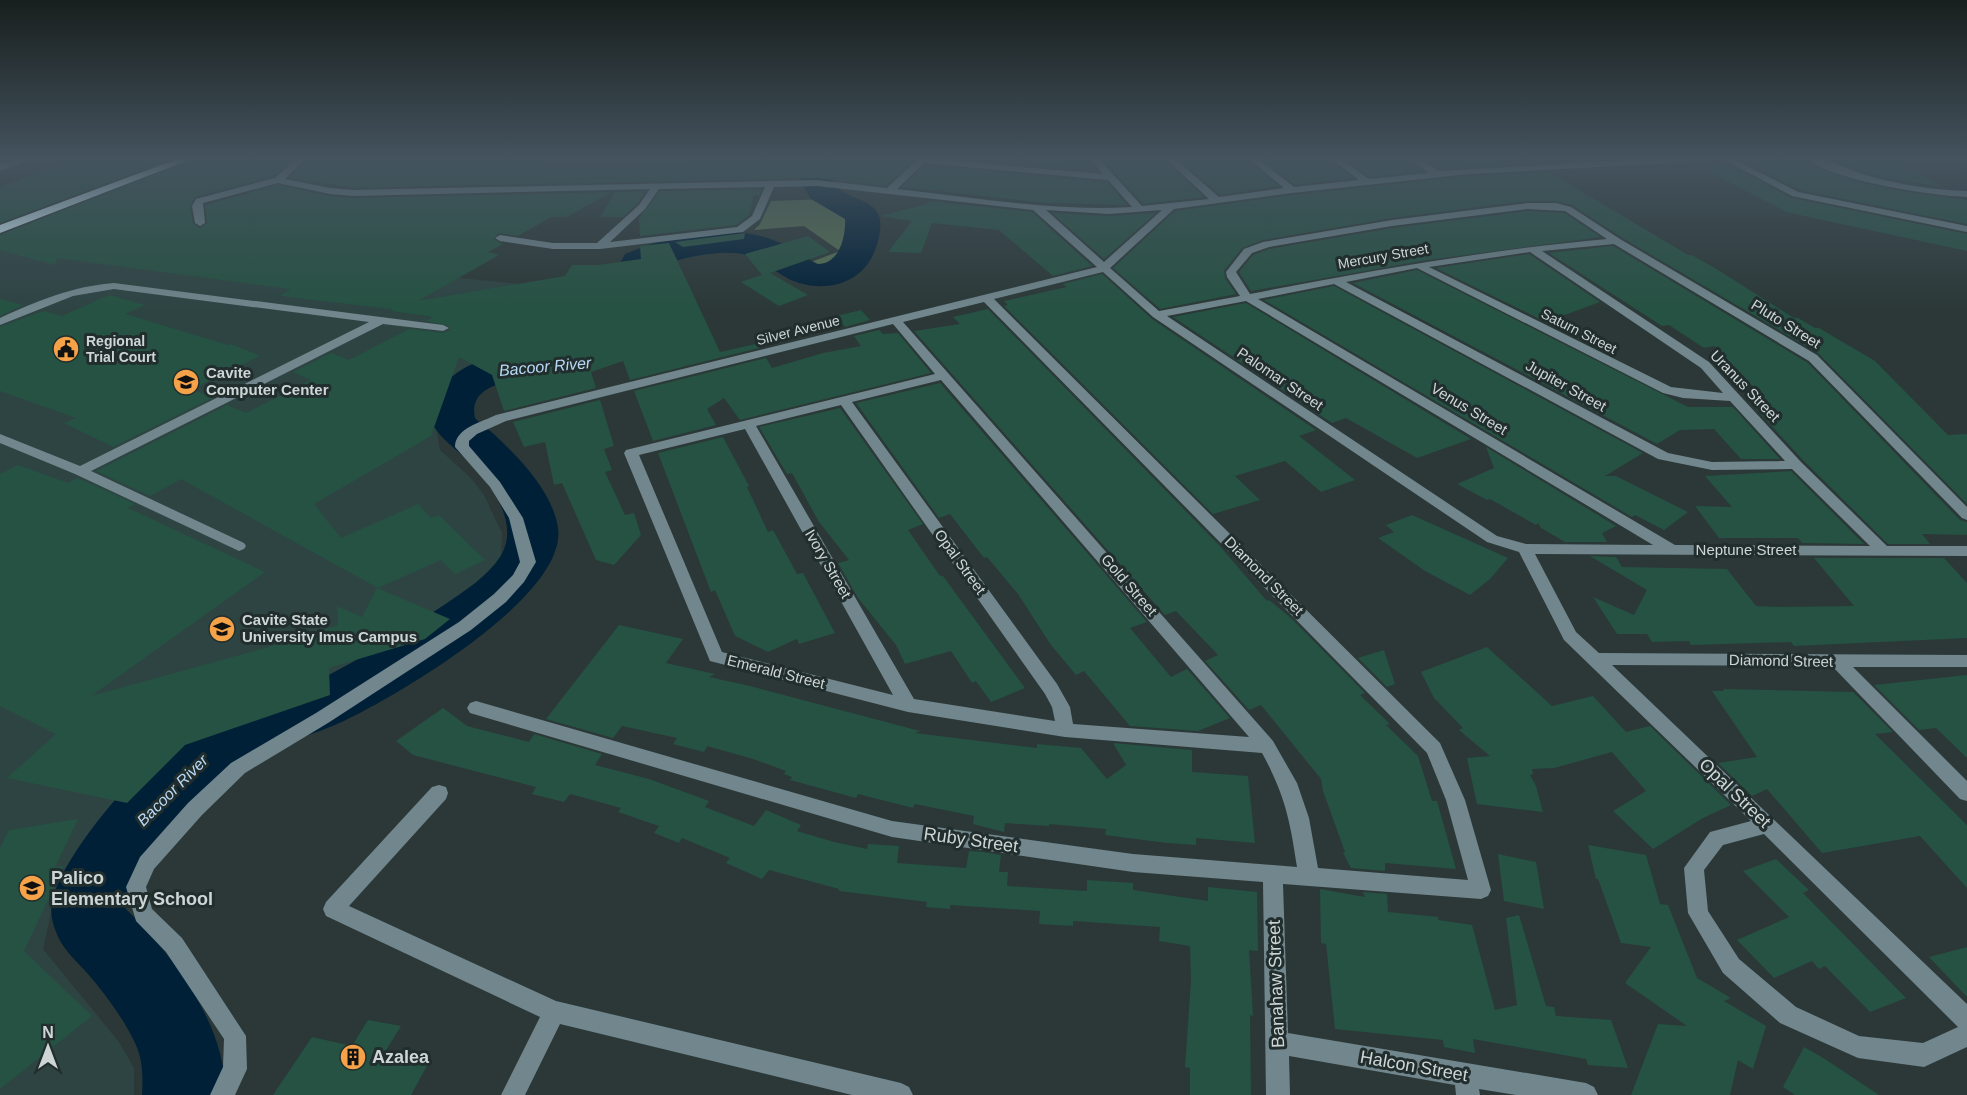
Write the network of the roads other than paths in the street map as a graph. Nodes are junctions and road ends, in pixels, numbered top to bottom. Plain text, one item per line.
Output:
1 (24, 209) edge
2 (53, 209) edge
3 (197, 209) edge
4 (640, 209) edge
5 (760, 209) edge
6 (1038, 209) edge
7 (1070, 209) edge
8 (1137, 209) edge
9 (1168, 209) edge
10 (1502, 209) edge
11 (1565, 209) edge
12 (1869, 209) edge
13 (0, 218) edge
14 (200, 223) dead end
15 (0, 229) edge
16 (1967, 229) edge
17 (500, 238) dead end
18 (1616, 241) junction
19 (600, 246) junction
20 (1532, 249) junction
21 (1418, 265) junction
22 (1103, 269) junction
23 (1334, 280) junction
24 (1248, 297) junction
25 (988, 299) junction
26 (1157, 315) junction
27 (382, 320) junction
28 (0, 322) edge
29 (897, 322) junction
30 (443, 328) dead end
31 (945, 375) junction
32 (1734, 397) junction
33 (844, 400) junction
34 (748, 423) junction
35 (0, 438) edge
36 (1796, 465) junction
37 (80, 471) junction
38 (1967, 515) edge
39 (240, 546) dead end
40 (1525, 549) junction
41 (1673, 550) junction
42 (1884, 551) junction
43 (1967, 551) edge
44 (1594, 659) junction
45 (1967, 661) edge
46 (1838, 662) junction
47 (908, 705) junction
48 (476, 708) dead end
49 (1065, 730) junction
50 (1267, 746) junction
51 (439, 792) dead end
52 (1967, 793) edge
53 (1768, 825) junction
54 (1273, 874) junction
55 (1309, 877) junction
56 (1481, 890) joint
57 (554, 1012) junction
58 (1967, 1020) edge
59 (1967, 1035) edge
60 (1277, 1042) junction
61 (1467, 1085) edge
62 (222, 1095) edge
63 (513, 1095) edge
64 (901, 1095) edge
65 (1278, 1095) edge
66 (1586, 1095) edge

1 - 13 highway
2 - 15 highway
3 - 14 street
4 - 19 street
5 - 19 street
6 - 22 street, Palomar Street
7 - 8 street
9 - 22 street
10 - 24 street, Pluto Street
11 - 18 street, Pluto Street
12 - 16 street
17 - 19 street
18 - 20 street, Mercury Street
18 - 38 street, Pluto Street
20 - 21 street, Mercury Street
20 - 32 street, Uranus Street
21 - 23 street, Mercury Street
21 - 32 street, Saturn Street
22 - 25 street, Silver Avenue
22 - 26 street, Palomar Street
23 - 24 street, Mercury Street
23 - 36 street, Jupiter Street
24 - 26 street, Mercury Street
24 - 41 street, Venus Street
25 - 29 street, Silver Avenue
25 - 56 street, Diamond Street
26 - 40 street, Palomar Street
27 - 28 street
27 - 30 street
27 - 37 street
29 - 31 street, Gold Street
29 - 62 street, Silver Avenue
31 - 33 street, Emerald Street
31 - 50 street, Gold Street
32 - 36 street, Uranus Street
33 - 34 street, Emerald Street
33 - 49 street, Opal Street
34 - 47 street, Ivory Street
34 - 47 street, Emerald Street
35 - 37 street
36 - 42 street, Uranus Street
37 - 39 street
40 - 41 street, Neptune Street
40 - 44 street, Opal Street
41 - 42 street, Neptune Street
42 - 43 street, Neptune Street
44 - 46 street, Diamond Street
44 - 53 street, Opal Street
45 - 46 street, Diamond Street
46 - 52 street
47 - 49 street, Emerald Street
48 - 54 street, Ruby Street
49 - 50 street, Emerald Street
50 - 55 street, Gold Street
51 - 57 street
53 - 58 street, Opal Street
53 - 59 street
54 - 55 street, Ruby Street
54 - 60 street, Banahaw Street
55 - 56 street, Ruby Street
57 - 63 street
57 - 64 street
60 - 61 street, Halcon Street
60 - 65 street, Banahaw Street
61 - 66 street, Halcon Street

